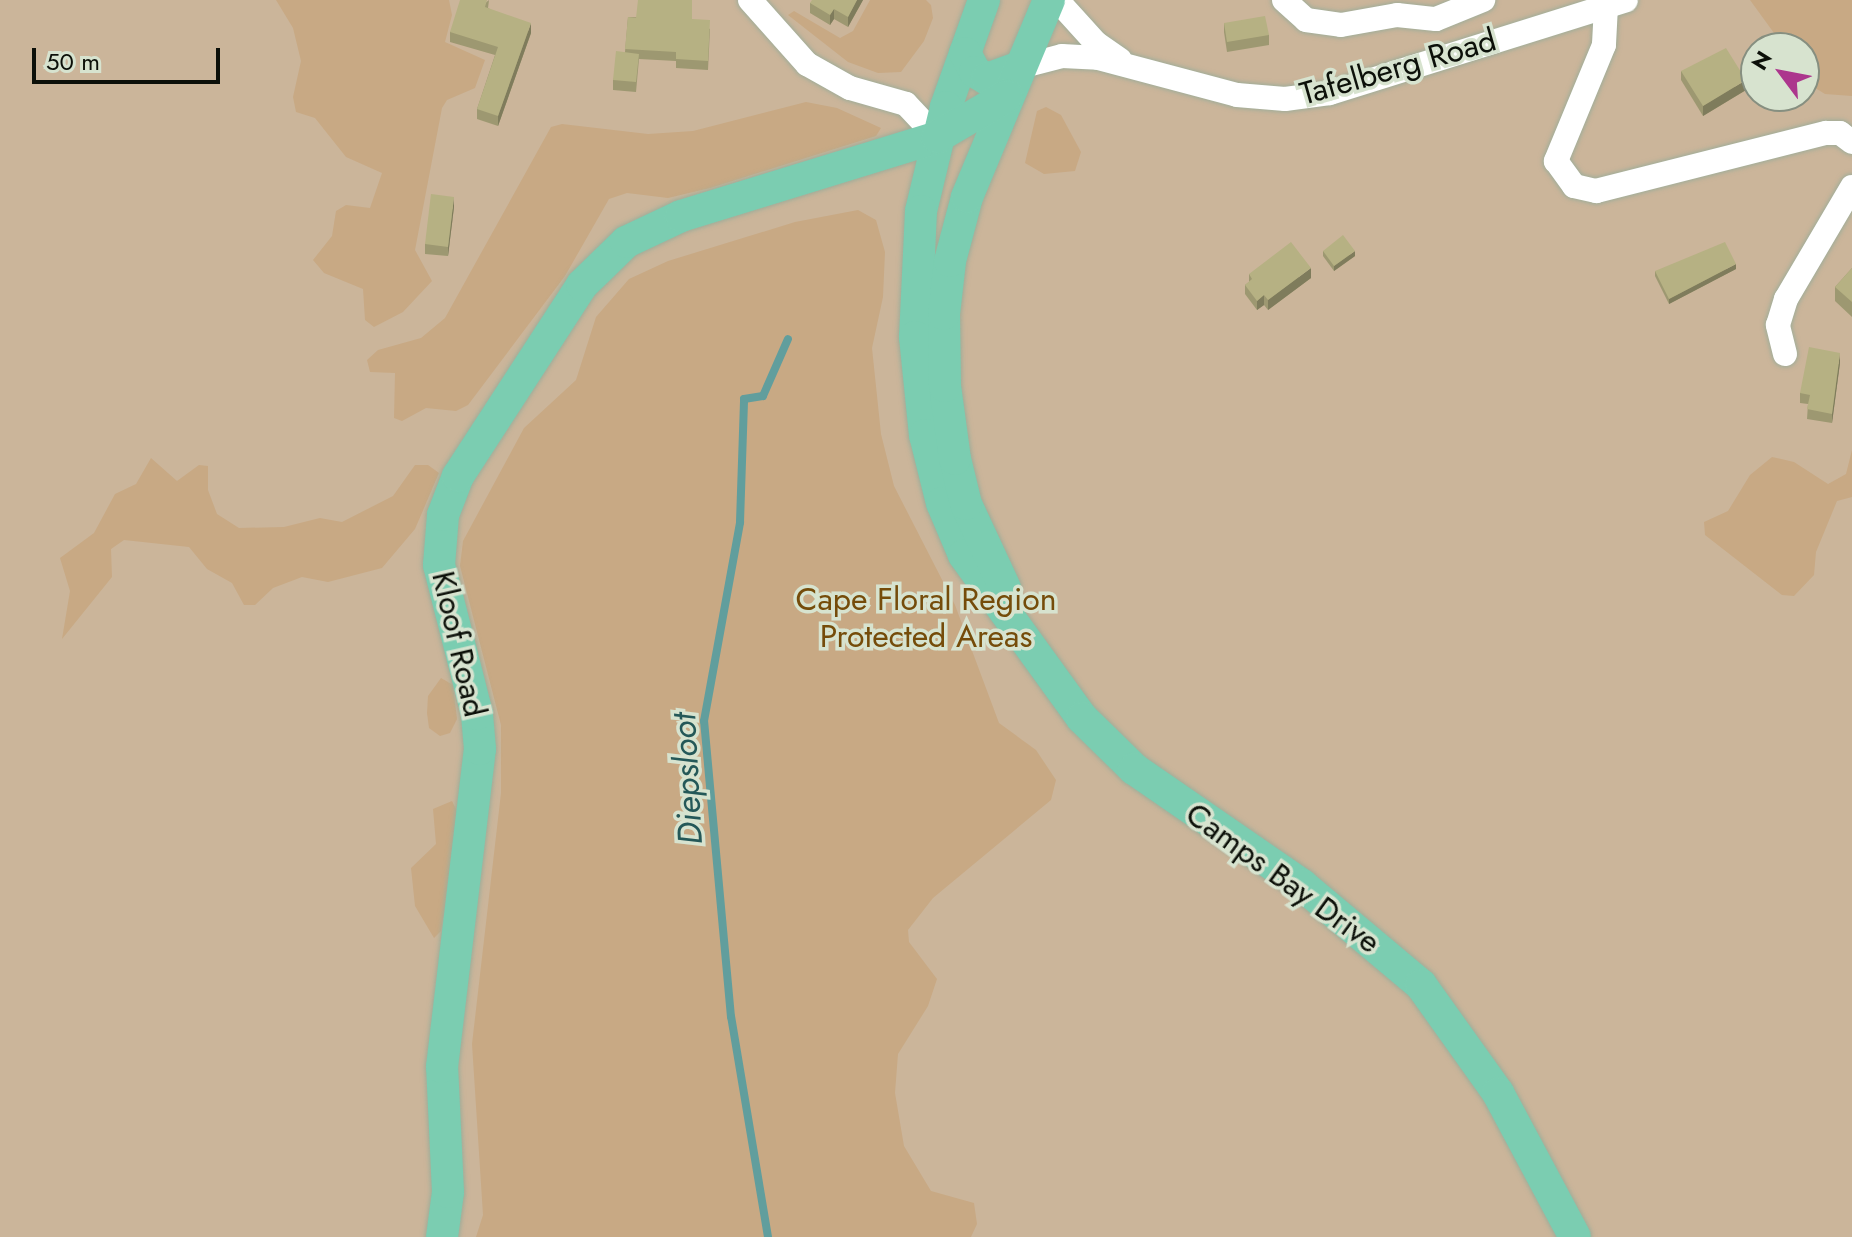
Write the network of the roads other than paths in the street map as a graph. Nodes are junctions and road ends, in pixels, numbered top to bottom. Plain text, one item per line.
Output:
1 (750, 0) edge
2 (984, 0) edge
3 (1049, 0) edge
4 (1057, 0) edge
5 (1284, 0) edge
6 (1472, 2) edge
7 (1616, 3) edge
8 (1576, 7) edge
9 (1404, 8) edge
10 (1550, 10) edge
11 (965, 53) junction
12 (1122, 61) junction
13 (1014, 82) junction
14 (937, 137) junction
15 (1852, 142) edge
16 (1852, 187) edge
17 (1785, 354) dead end
18 (1039, 664) junction
19 (442, 1237) edge
20 (1575, 1237) edge

1 - 14 lane
2 - 11 main road, Camps Bay Drive
3 - 13 main road, Camps Bay Drive
4 - 12 lane, Tafelberg Road
5 - 9 lane
6 - 9 lane
7 - 8 lane, Tafelberg Road
7 - 15 lane
8 - 10 lane, Tafelberg Road
10 - 12 lane, Tafelberg Road
11 - 13 main road
11 - 14 main road, Camps Bay Drive
12 - 13 lane, Tafelberg Road
13 - 14 main road, Kloof Road
13 - 18 main road, Camps Bay Drive
14 - 18 main road, Camps Bay Drive
14 - 19 main road, Kloof Road
16 - 17 lane
18 - 20 main road, Camps Bay Drive

